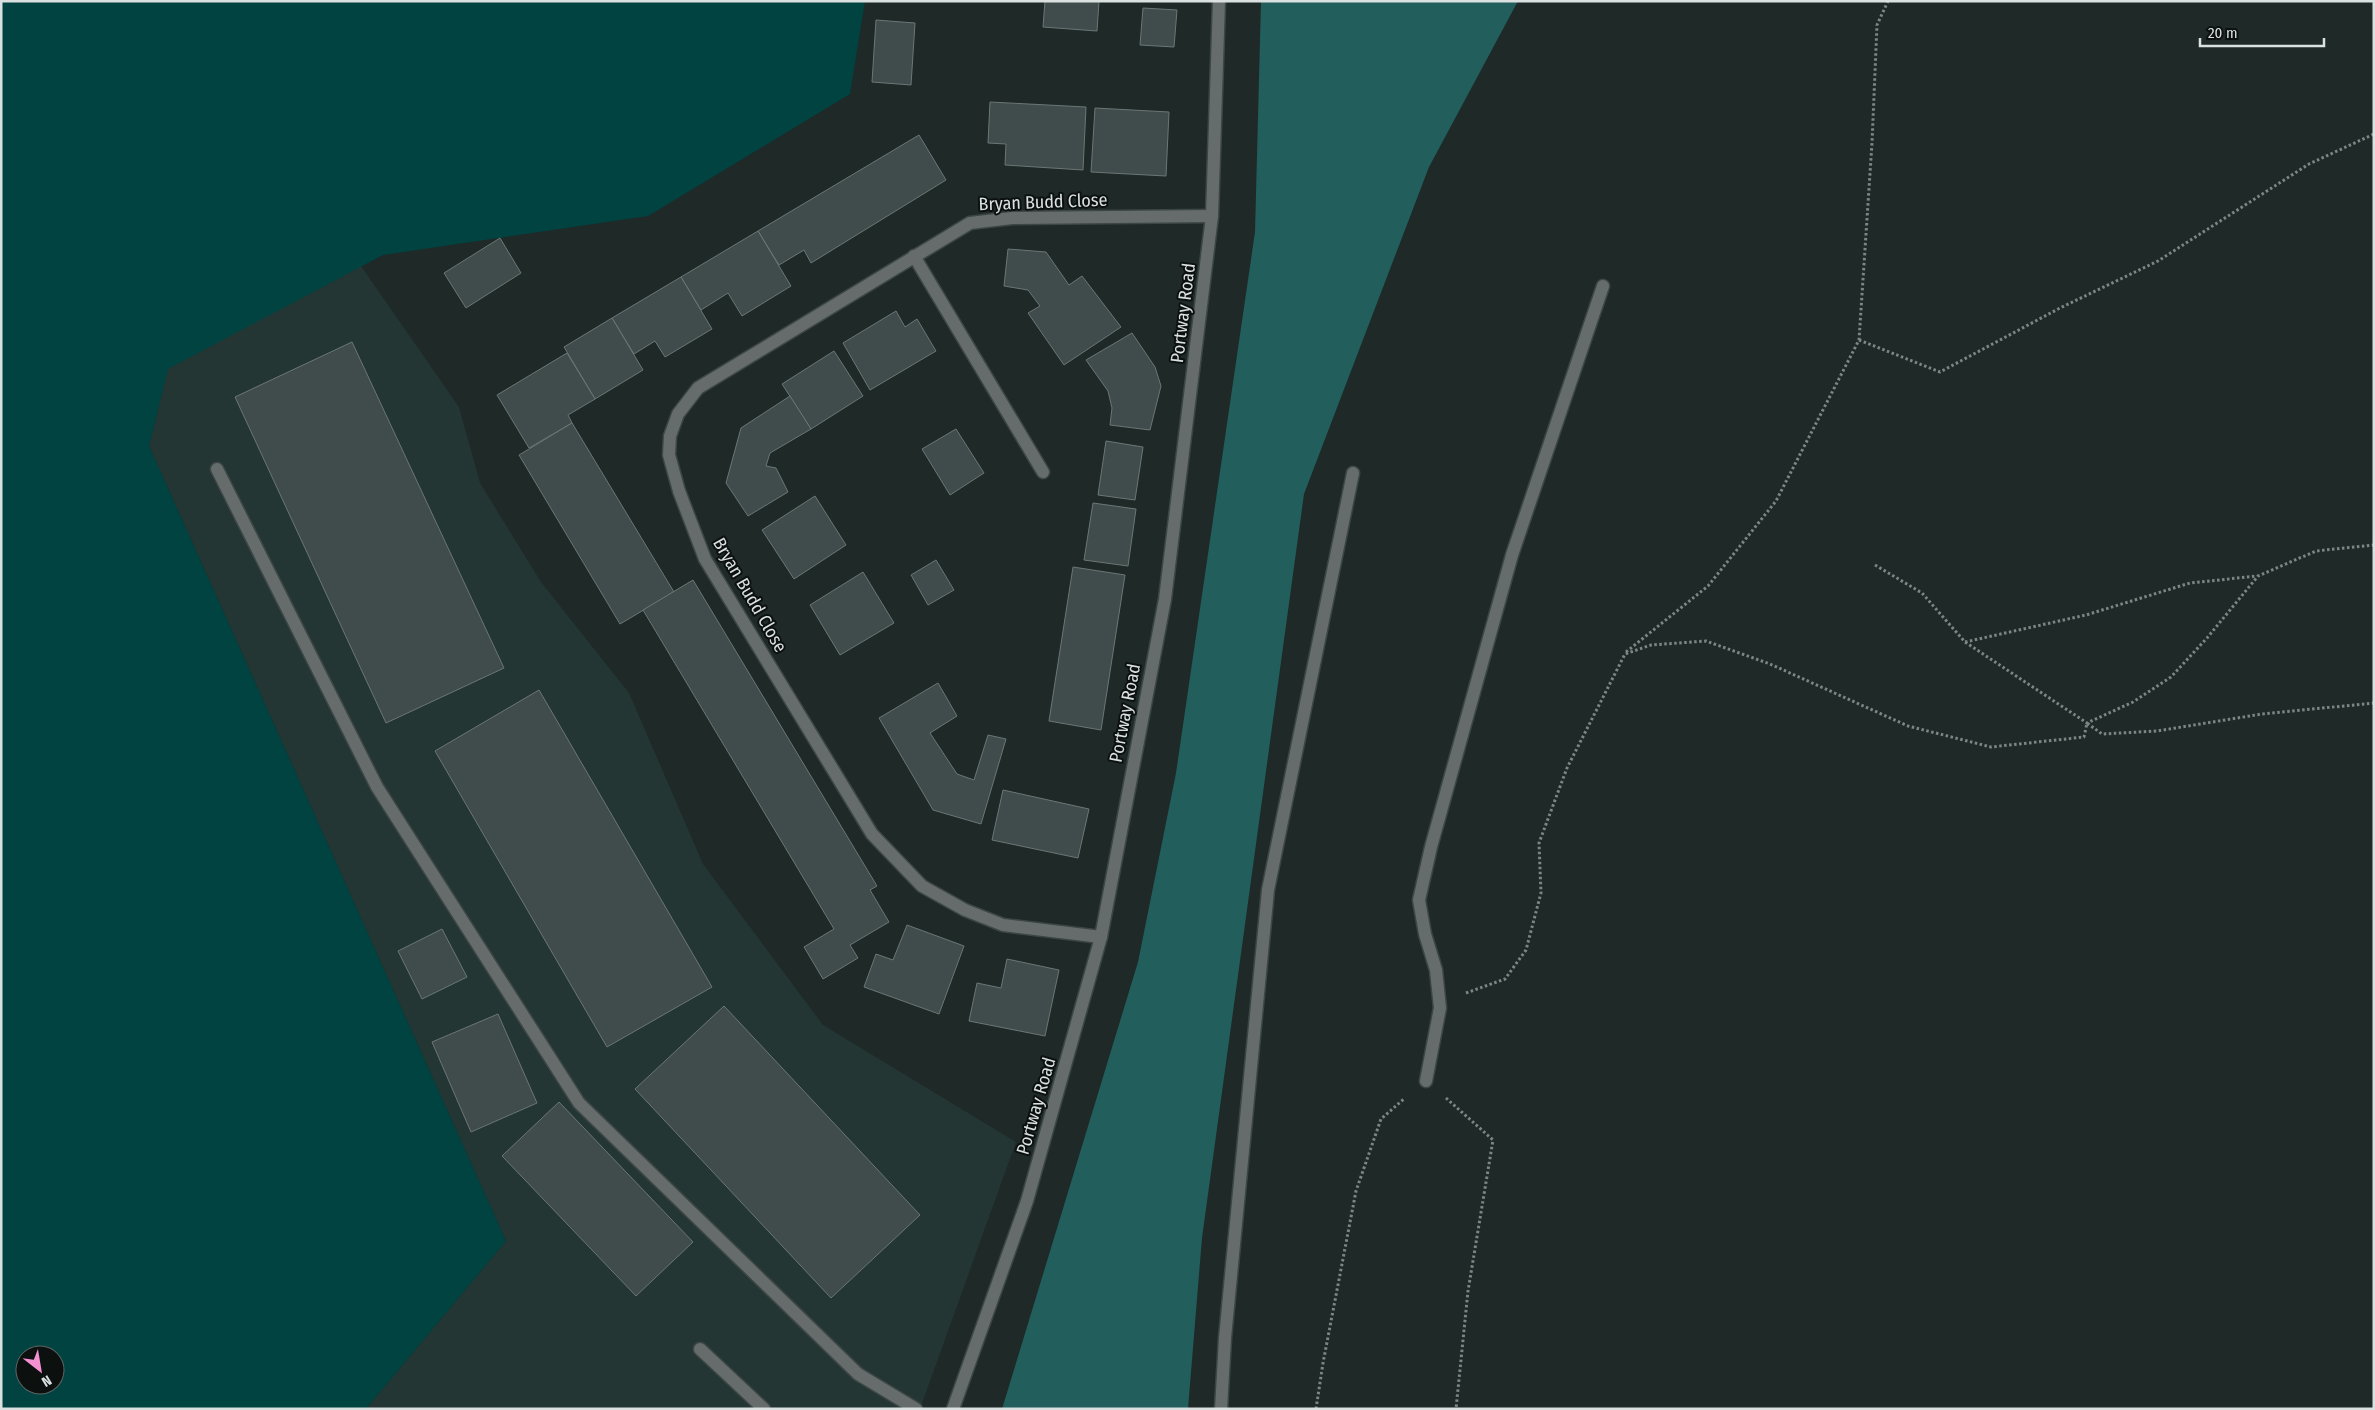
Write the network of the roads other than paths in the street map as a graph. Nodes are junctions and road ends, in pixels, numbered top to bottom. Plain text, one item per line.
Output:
1 (1219, 1) edge
2 (1212, 216) junction
3 (914, 256) junction
4 (1604, 286) dead end
5 (217, 469) dead end
6 (1043, 472) dead end
7 (1353, 473) dead end
8 (1101, 937) junction
9 (1426, 1080) road end
10 (700, 1349) dead end
11 (764, 1409) edge
12 (916, 1409) edge
13 (953, 1409) edge
14 (1221, 1409) edge

1 - 2 street, Portway Road
2 - 3 street, Bryan Budd Close
2 - 8 street, Portway Road
3 - 6 street
3 - 8 street, Bryan Budd Close
4 - 9 street
5 - 12 street
7 - 14 street
8 - 13 street, Portway Road
10 - 11 street

